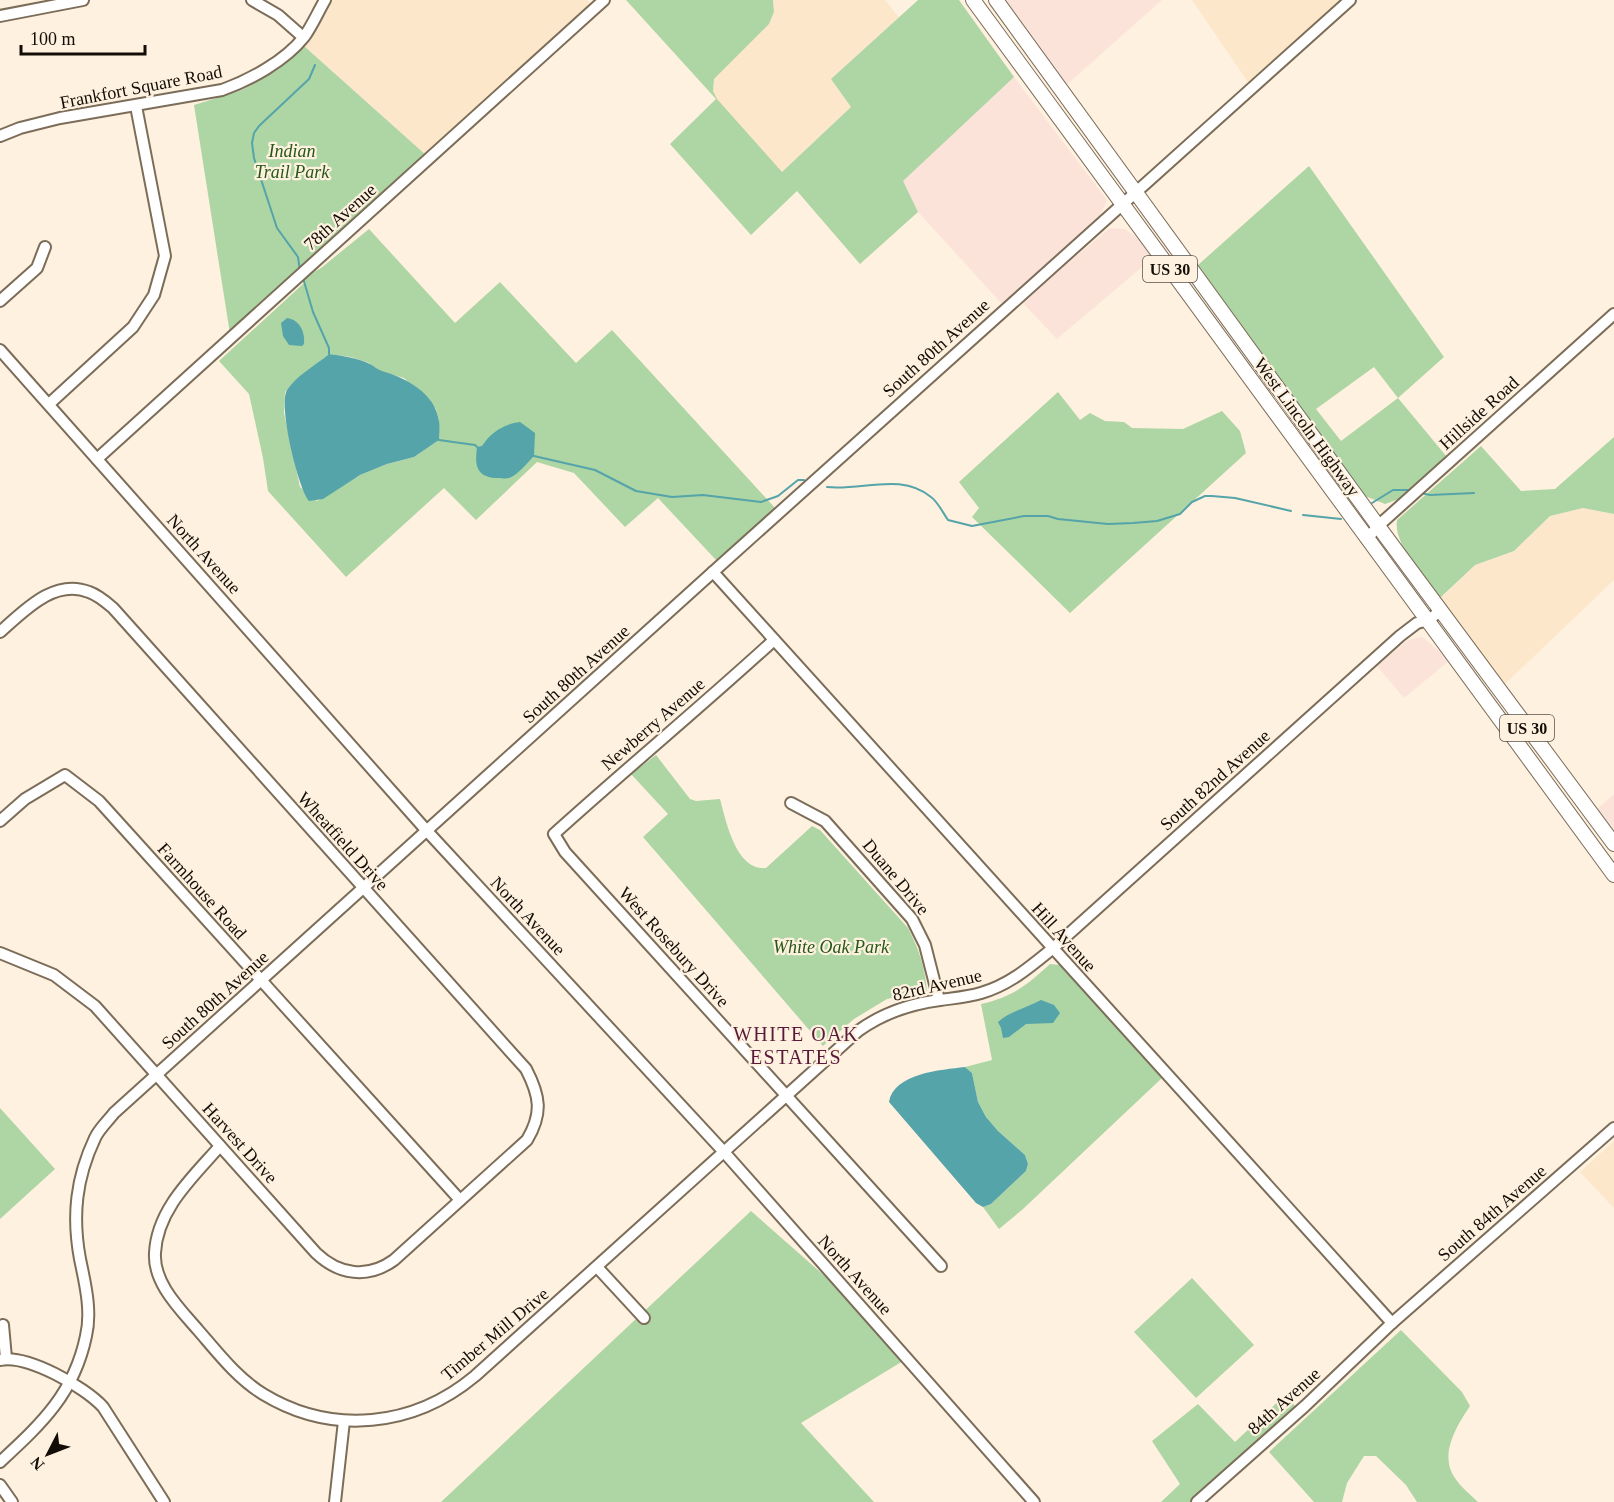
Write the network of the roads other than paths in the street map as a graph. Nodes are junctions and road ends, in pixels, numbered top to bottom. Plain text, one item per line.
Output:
1 (83, 0) edge
2 (252, 0) edge
3 (325, 0) edge
4 (604, 0) edge
5 (973, 0) edge
6 (996, 0) edge
7 (1350, 0) edge
8 (0, 16) edge
9 (303, 37) junction
10 (136, 106) junction
11 (0, 136) edge
12 (1135, 192) junction
13 (1123, 204) junction
14 (45, 247) dead end
15 (0, 301) edge
16 (1614, 314) edge
17 (0, 350) edge
18 (49, 404) junction
19 (97, 459) junction
20 (1378, 526) junction
21 (1367, 539) junction
22 (712, 572) junction
23 (1441, 610) junction
24 (1429, 620) junction
25 (0, 632) edge
26 (774, 640) junction
27 (791, 803) dead end
28 (0, 821) edge
29 (427, 831) junction
30 (554, 834) joint
31 (1614, 844) edge
32 (1611, 866) edge
33 (363, 889) junction
34 (1052, 949) junction
35 (0, 953) edge
36 (261, 981) junction
37 (939, 1000) junction
38 (156, 1075) junction
39 (787, 1095) junction
40 (1614, 1128) edge
41 (220, 1146) junction
42 (724, 1152) junction
43 (460, 1200) junction
44 (941, 1266) dead end
45 (597, 1267) junction
46 (644, 1318) dead end
47 (1392, 1323) junction
48 (3, 1325) dead end
49 (3, 1359) edge
50 (69, 1383) junction
51 (344, 1421) junction
52 (0, 1462) edge
53 (0, 1485) edge
54 (12, 1502) edge
55 (164, 1502) edge
56 (335, 1502) edge
57 (1034, 1502) edge
58 (1197, 1502) edge

1 - 8 street
2 - 9 street
3 - 9 street, Frankfort Square Road
4 - 19 street, 78th Avenue
5 - 13 main road, West Lincoln Highway / US 30
6 - 12 main road, West Lincoln Highway / US 30
7 - 12 street, South 80th Avenue
9 - 10 street, Frankfort Square Road
10 - 11 street, Frankfort Square Road
10 - 18 street
12 - 13 street, South 80th Avenue
12 - 20 main road, West Lincoln Highway / US 30
13 - 21 main road, West Lincoln Highway / US 30
13 - 22 street, South 80th Avenue
14 - 15 street
16 - 20 street, Hillside Road
17 - 18 street, North Avenue
18 - 19 street, North Avenue
19 - 29 street, North Avenue
20 - 21 street, Hillside Road
20 - 23 main road, West Lincoln Highway / US 30
21 - 24 main road, West Lincoln Highway / US 30
22 - 26 street, Hill Avenue
22 - 29 street, South 80th Avenue
23 - 24 street, South 82nd Avenue
23 - 31 main road, West Lincoln Highway / US 30
24 - 32 main road, West Lincoln Highway / US 30
24 - 34 street, South 82nd Avenue
25 - 33 street, Wheatfield Drive
26 - 30 street, Newberry Avenue
26 - 34 street, Hill Avenue
27 - 37 street, Duane Drive
28 - 36 street, Farmhouse Road
29 - 33 street, South 80th Avenue
29 - 42 street, North Avenue
30 - 39 street, West Rosebury Drive
33 - 36 street, South 80th Avenue
33 - 43 street, Wheatfield Drive
34 - 37 street, 82rd Avenue
34 - 47 street, Hill Avenue
35 - 38 street, Harvest Drive
36 - 38 street, South 80th Avenue
36 - 43 street, Farmhouse Road
37 - 39 street, 82rd Avenue
38 - 41 street, Harvest Drive
38 - 50 street, South 80th Avenue
39 - 42 street, 82rd Avenue
39 - 44 street, West Rosebury Drive
40 - 47 street, South 84th Avenue
41 - 43 street, Harvest Drive
41 - 51 street, Timber Mill Drive
42 - 45 street, Timber Mill Drive
42 - 57 street, North Avenue
45 - 46 street
45 - 51 street, Timber Mill Drive
47 - 58 street, 84th Avenue
48 - 49 street
49 - 50 street
50 - 52 street, South 80th Avenue
50 - 55 street
51 - 56 street
53 - 54 street

